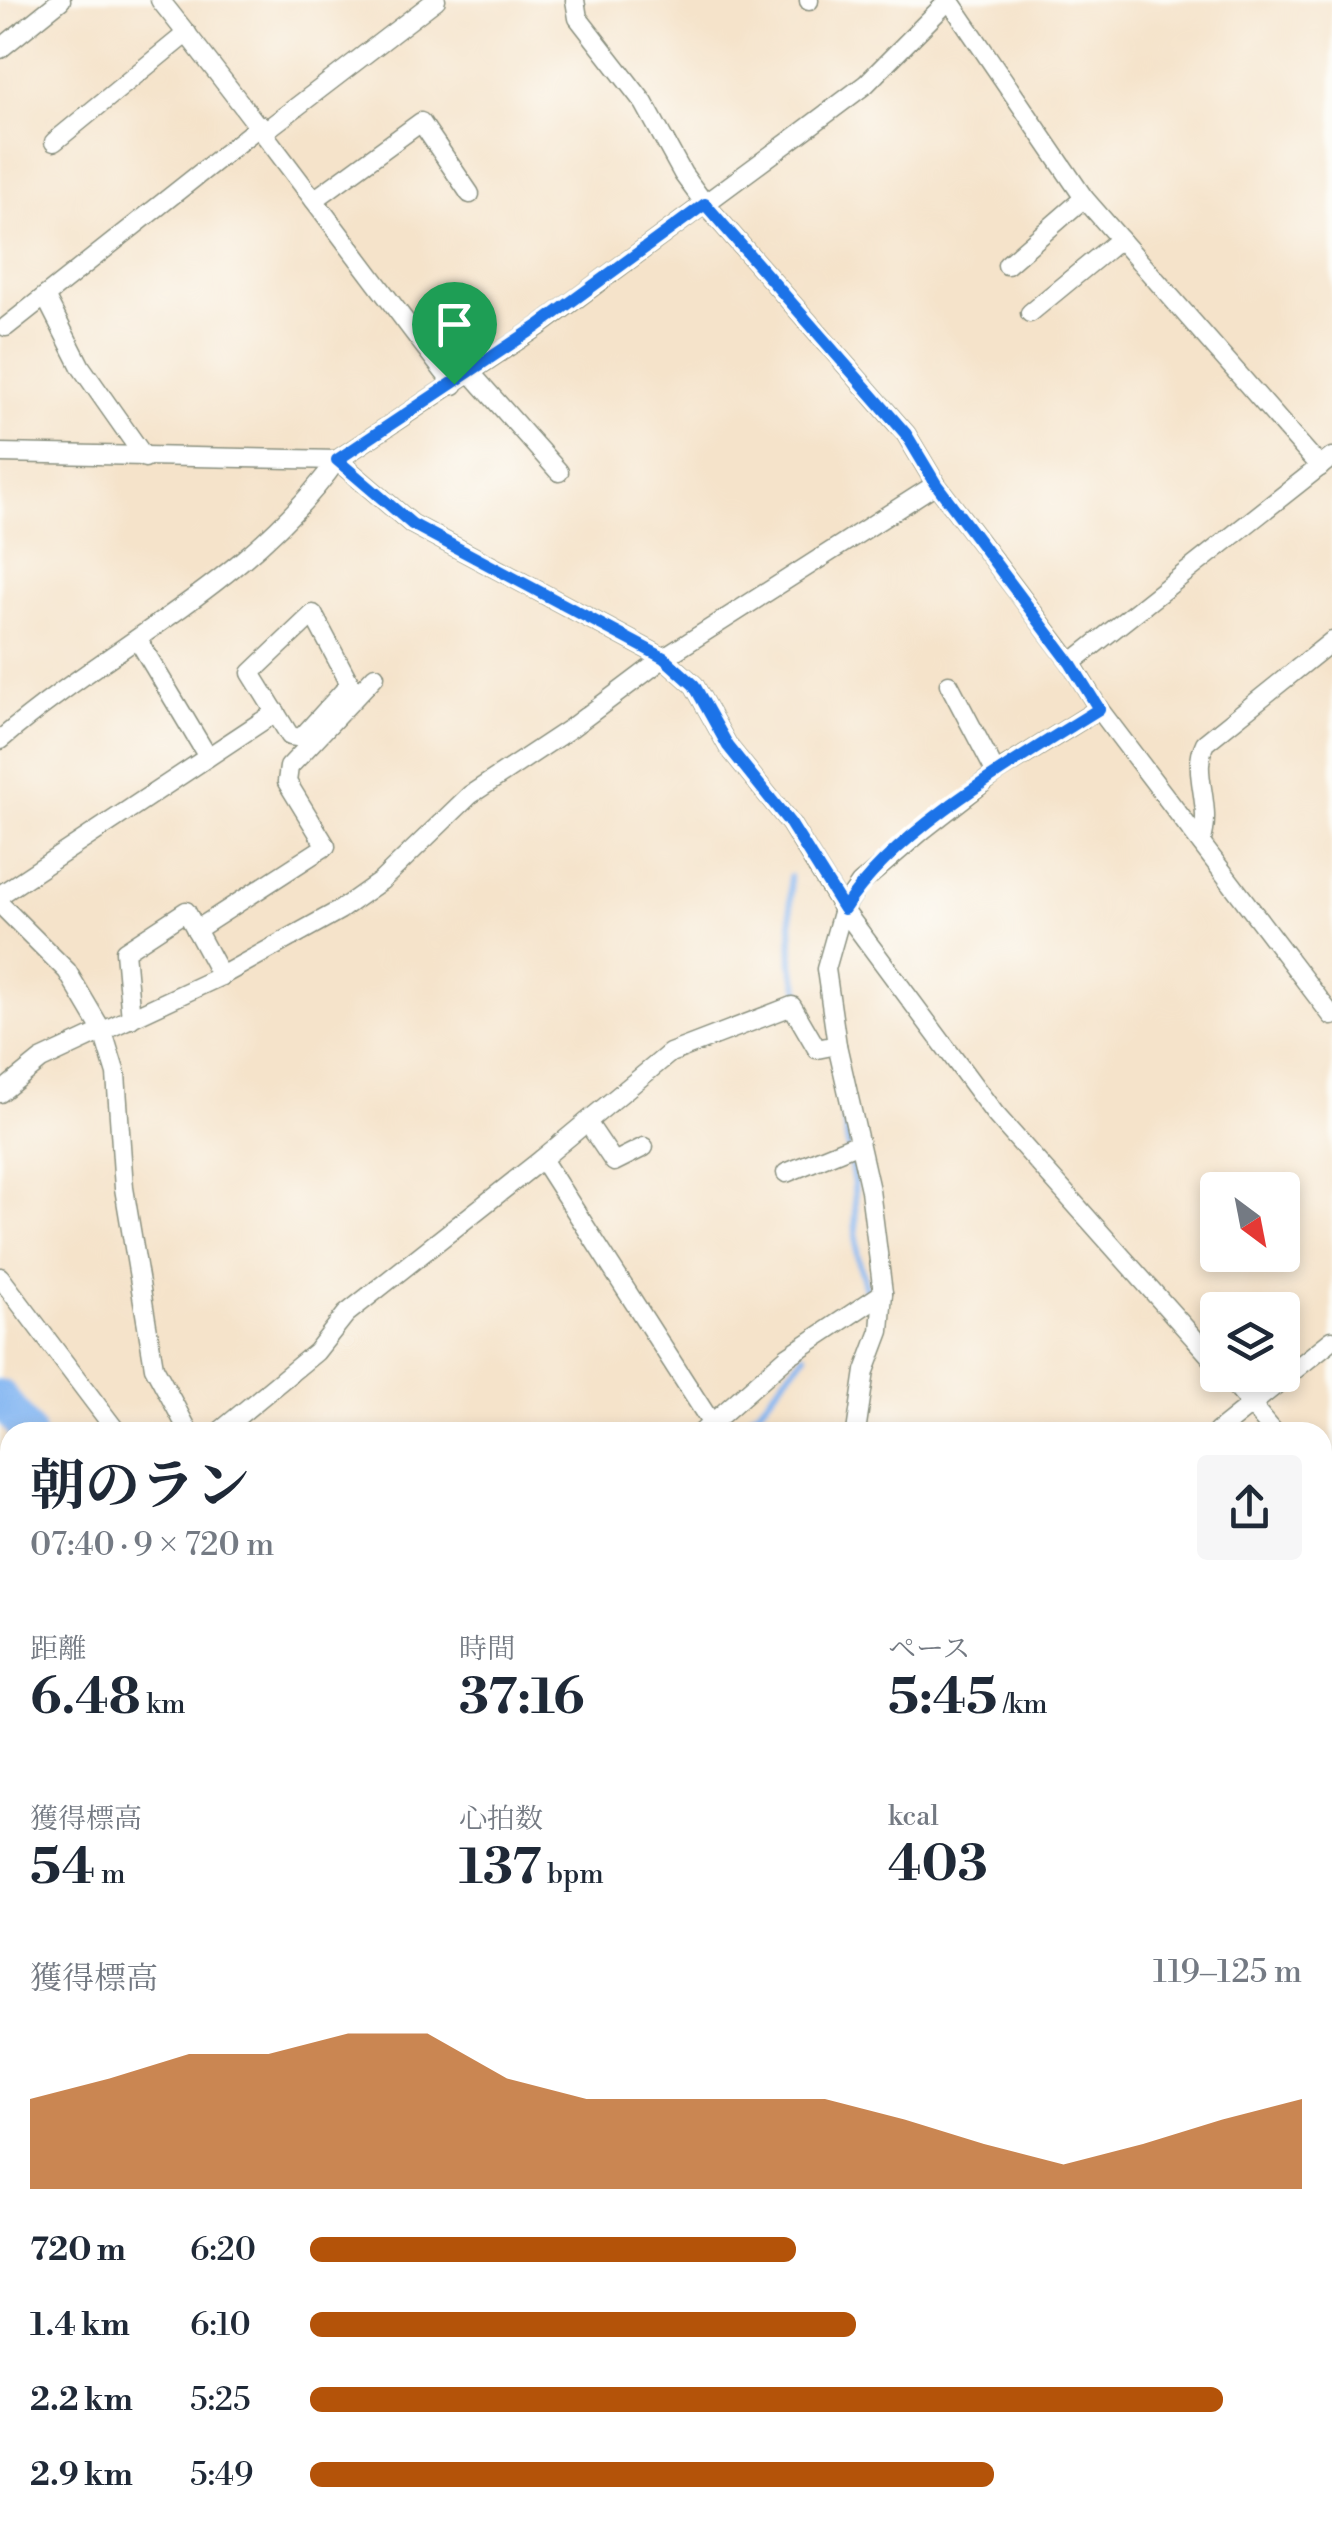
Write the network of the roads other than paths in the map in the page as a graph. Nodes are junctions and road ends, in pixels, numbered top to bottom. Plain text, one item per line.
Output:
1 (61, 0) edge
2 (160, 0) edge
3 (436, 0) edge
4 (575, 0) edge
5 (949, 0) edge
6 (186, 33) junction
7 (0, 49) edge
8 (263, 128) junction
9 (54, 142) dead end
10 (470, 194) dead end
11 (1084, 198) junction
12 (314, 200) junction
13 (705, 204) junction
14 (1120, 239) junction
15 (1007, 265) dead end
16 (45, 296) junction
17 (1030, 313) dead end
18 (6, 327) dead end
19 (471, 373) junction
20 (454, 384) junction
21 (0, 453) edge
22 (145, 458) junction
23 (337, 460) junction
24 (1326, 462) edge
25 (559, 472) dead end
26 (936, 484) junction
27 (138, 640) junction
28 (1332, 641) edge
29 (664, 658) junction
30 (1071, 664) junction
31 (374, 676) dead end
32 (948, 684) dead end
33 (1099, 709) junction
34 (276, 712) junction
35 (0, 740) edge
36 (208, 757) junction
37 (996, 772) junction
38 (1202, 843) junction
39 (0, 895) edge
40 (0, 904) edge
41 (844, 909) junction
42 (196, 930) junction
43 (221, 976) junction
44 (1332, 1016) edge
45 (131, 1019) junction
46 (103, 1032) junction
47 (837, 1045) junction
48 (0, 1093) edge
49 (587, 1122) junction
50 (859, 1143) junction
51 (644, 1147) dead end
52 (542, 1159) junction
53 (786, 1173) dead end
54 (0, 1277) edge
55 (883, 1293) junction
56 (1332, 1340) edge
57 (1200, 1346) edge
58 (1240, 1392) edge
59 (1253, 1407) junction
60 (109, 1422) edge
61 (184, 1422) edge
62 (231, 1422) edge
63 (703, 1422) edge
64 (714, 1422) edge
65 (857, 1422) edge
66 (1232, 1422) edge
67 (1266, 1422) edge

1 - 7 street
2 - 6 street
3 - 8 street
4 - 13 street
5 - 11 street
5 - 13 street
6 - 8 street
6 - 9 street
8 - 12 street
8 - 16 street
10 - 12 street
11 - 14 street
11 - 15 street
12 - 20 street
13 - 19 street
13 - 26 street
14 - 17 street
14 - 24 street
16 - 18 street
16 - 22 street
19 - 20 street
19 - 25 street
20 - 23 street
21 - 22 street
22 - 23 street
23 - 27 street
23 - 29 street
24 - 30 street
26 - 29 street
26 - 30 street
27 - 35 street
27 - 36 street
28 - 38 street
29 - 41 street
29 - 43 street
30 - 33 street
31 - 42 street
32 - 37 street
33 - 37 street
33 - 38 street
34 - 34 street
34 - 36 street
36 - 39 street
37 - 41 street
38 - 44 street
40 - 46 street
41 - 47 street
41 - 57 street
42 - 43 street
42 - 45 street
43 - 45 street
45 - 46 street
46 - 48 street
46 - 61 street
47 - 49 street
47 - 50 street
49 - 51 street
49 - 52 street
50 - 53 street
50 - 55 street
52 - 62 street
52 - 63 street
54 - 60 street
55 - 64 street
55 - 65 street
56 - 59 street
58 - 59 street
59 - 66 street
59 - 67 street

